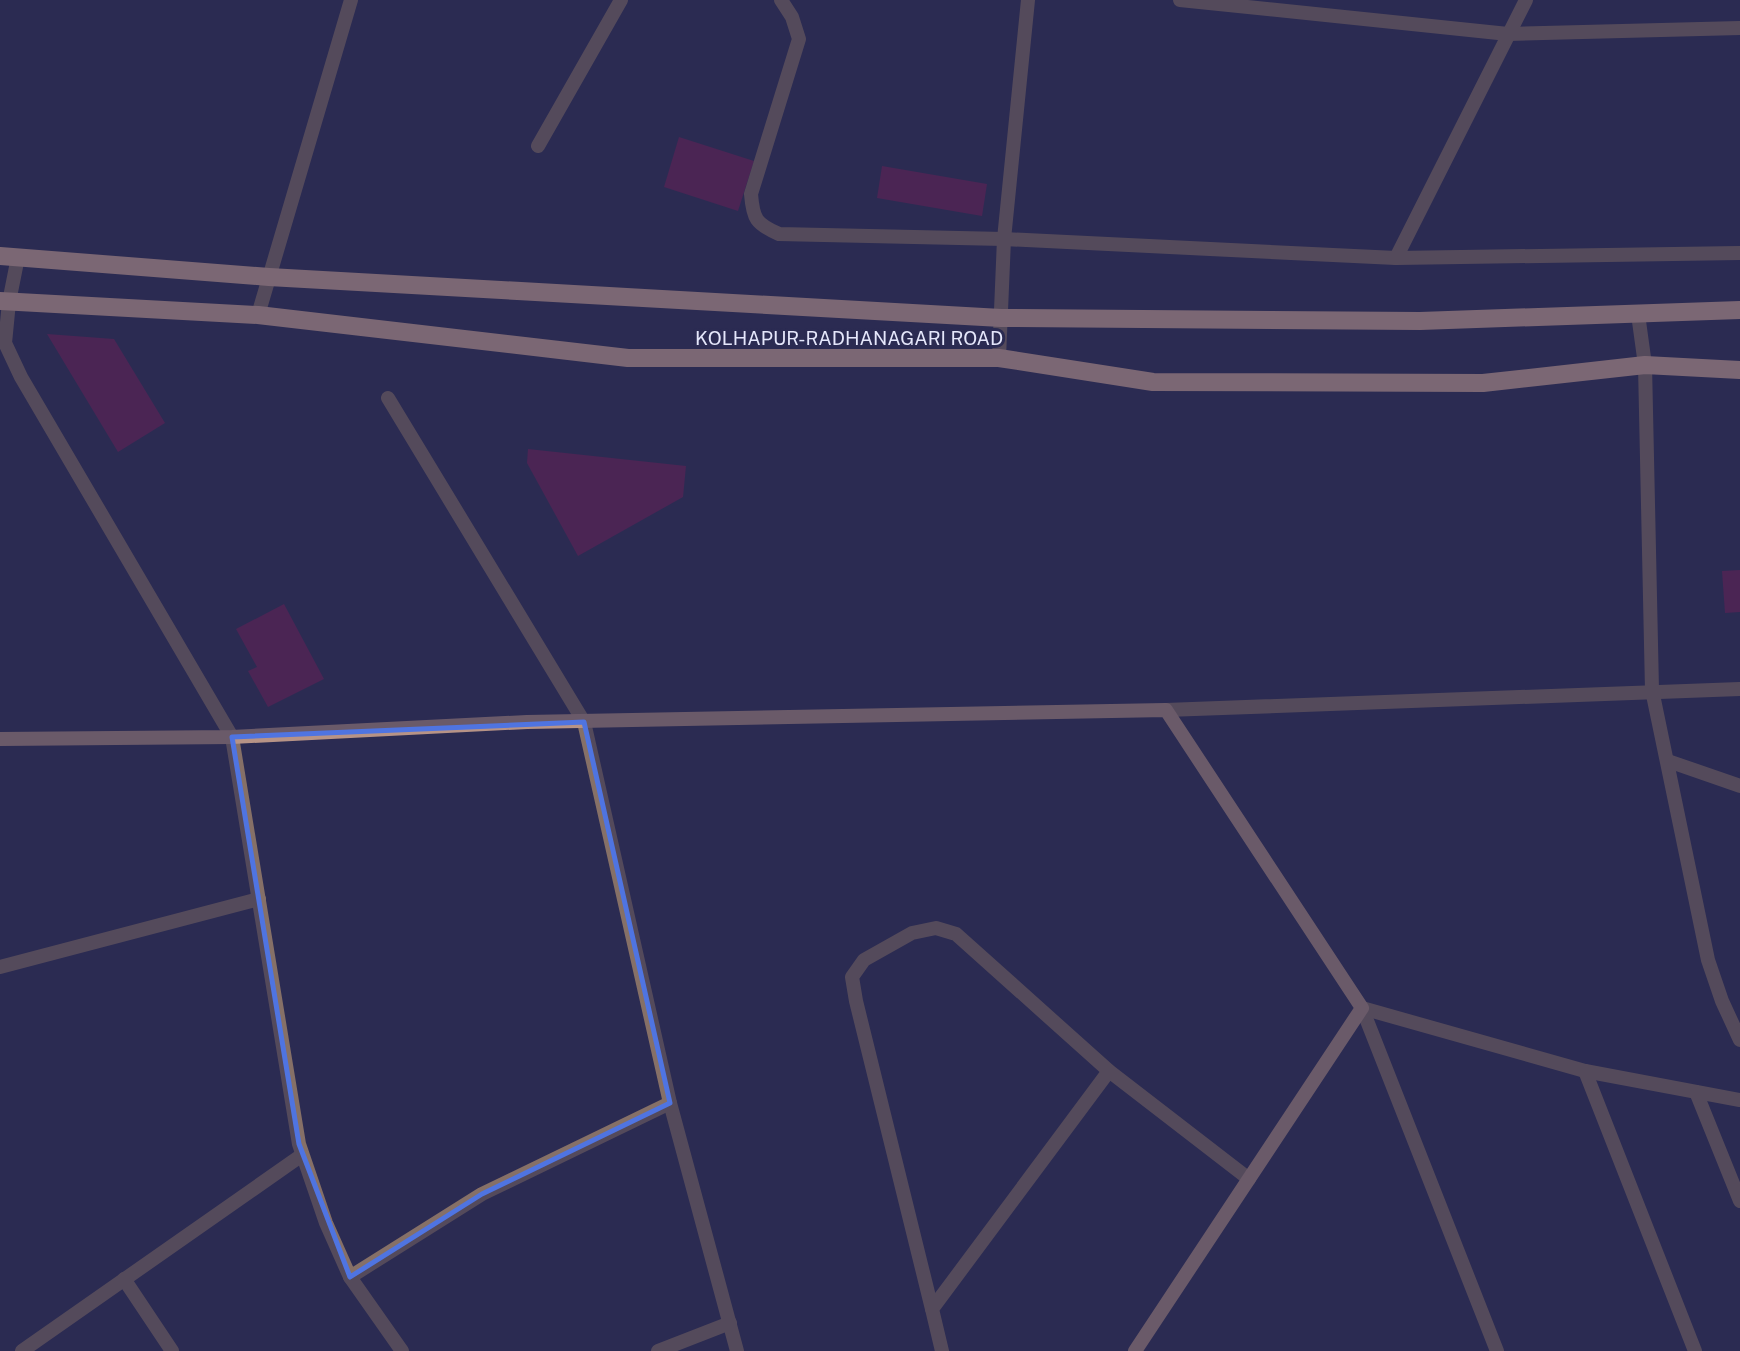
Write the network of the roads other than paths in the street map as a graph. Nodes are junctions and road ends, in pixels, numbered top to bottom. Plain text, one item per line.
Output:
1 (351, 0) edge
2 (621, 0) edge
3 (781, 0) edge
4 (1028, 0) edge
5 (1180, 0) edge
6 (1526, 0) edge
7 (1740, 28) edge
8 (1508, 34) junction
9 (538, 146) dead end
10 (1004, 239) junction
11 (1740, 253) edge
12 (9, 256) edge
13 (1396, 258) junction
14 (269, 277) junction
15 (4, 302) edge
16 (1740, 310) edge
17 (1638, 314) junction
18 (258, 315) junction
19 (1000, 318) junction
20 (999, 358) junction
21 (1645, 365) junction
22 (1740, 370) edge
23 (388, 398) dead end
24 (1740, 689) edge
25 (1653, 691) junction
26 (1166, 710) junction
27 (584, 722) junction
28 (232, 737) junction
29 (0, 739) edge
30 (1668, 761) junction
31 (1740, 786) edge
32 (259, 899) junction
33 (0, 967) edge
34 (1362, 1008) junction
35 (1740, 1040) edge
36 (1109, 1071) junction
37 (1585, 1071) junction
38 (1696, 1092) junction
39 (1740, 1100) edge
40 (670, 1103) junction
41 (302, 1155) junction
42 (1249, 1179) junction
43 (1740, 1201) edge
44 (350, 1277) junction
45 (124, 1279) junction
46 (932, 1309) junction
47 (730, 1323) junction
48 (22, 1351) edge
49 (172, 1351) edge
50 (402, 1351) edge
51 (658, 1351) edge
52 (737, 1351) edge
53 (942, 1351) edge
54 (1135, 1351) edge
55 (1497, 1351) edge
56 (1695, 1351) edge

1 - 14 street
2 - 9 street
3 - 10 street
4 - 10 street
5 - 8 street
6 - 8 street
7 - 8 street
8 - 13 street
10 - 13 street
10 - 19 street
11 - 13 street
12 - 14 main road
12 - 15 street
14 - 18 street
14 - 19 main road
15 - 18 main road, KOLHAPUR-RADHANAGARI ROAD
15 - 28 street
16 - 17 main road
17 - 19 main road
17 - 21 street
18 - 20 main road, KOLHAPUR-RADHANAGARI ROAD
19 - 20 street
20 - 21 main road, KOLHAPUR-RADHANAGARI ROAD
21 - 22 main road, KOLHAPUR-RADHANAGARI ROAD
21 - 25 street
23 - 27 street
24 - 25 street
25 - 26 street
25 - 30 street
26 - 27 street
26 - 34 street
27 - 28 street
27 - 40 street
28 - 29 street
28 - 32 street
30 - 31 street
30 - 35 street
32 - 33 street
32 - 41 street
34 - 37 street
34 - 42 street
34 - 55 street
36 - 42 street
36 - 46 street
36 - 46 street
37 - 38 street
37 - 56 street
38 - 39 street
38 - 43 street
40 - 44 street
40 - 47 street
41 - 44 street
41 - 45 street
42 - 54 street
44 - 50 street
45 - 48 street
45 - 49 street
46 - 53 street
47 - 51 street
47 - 52 street

